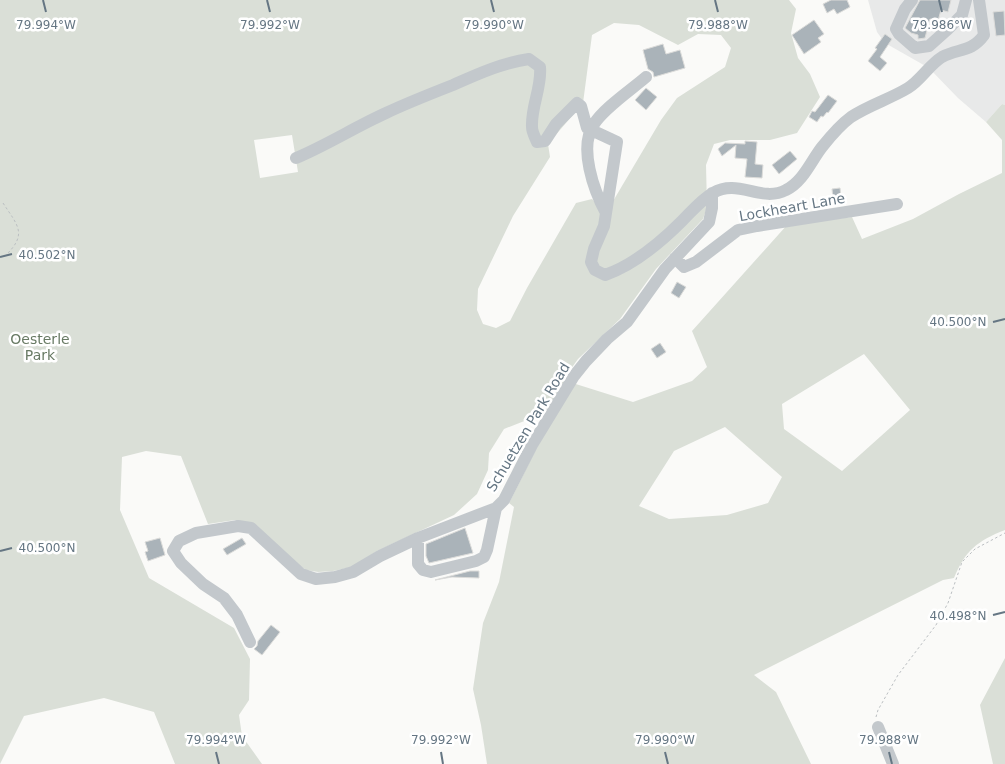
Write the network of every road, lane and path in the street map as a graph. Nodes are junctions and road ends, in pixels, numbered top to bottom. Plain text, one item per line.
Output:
1 (912, 0) edge
2 (966, 0) edge
3 (979, 0) edge
4 (646, 77) dead end
5 (590, 130) junction
6 (296, 158) dead end
7 (712, 193) junction
8 (3, 203) dead end
9 (897, 204) dead end
10 (606, 213) junction
11 (5, 256) dead end
12 (675, 258) junction
13 (496, 508) junction
14 (1005, 533) edge
15 (418, 538) junction
16 (250, 642) dead end
17 (878, 728) joint
18 (893, 764) edge

1 - 2 street
3 - 7 street
4 - 5 street
5 - 6 street
5 - 10 street
5 - 10 street
7 - 10 street
7 - 12 street, Schuetzen Park Road
8 - 11 path
9 - 12 street, Lockheart Lane
12 - 13 street, Schuetzen Park Road
13 - 15 street, Schuetzen Park Road
13 - 15 street
14 - 17 path
15 - 16 street, Schuetzen Park Road
17 - 18 street

